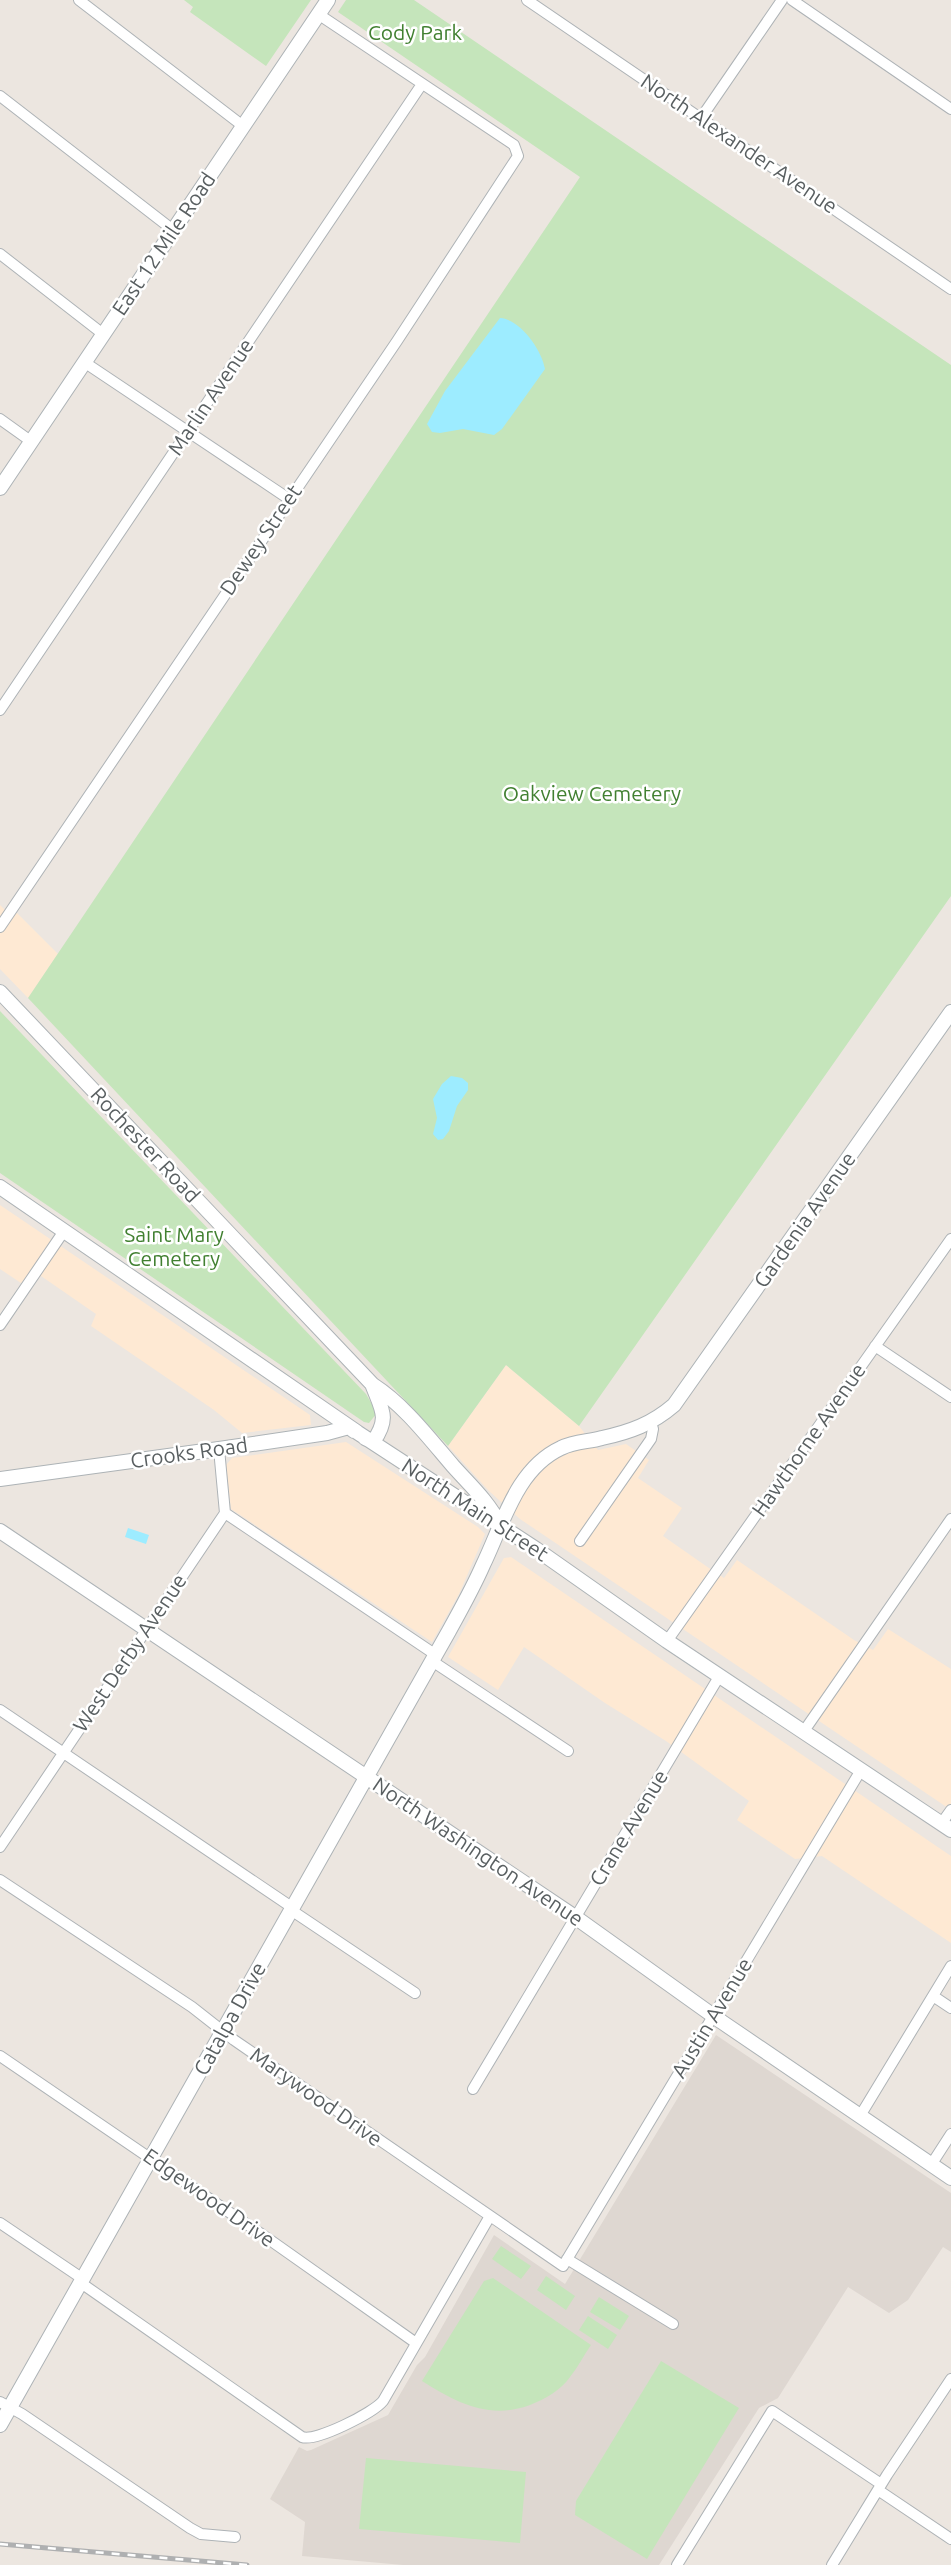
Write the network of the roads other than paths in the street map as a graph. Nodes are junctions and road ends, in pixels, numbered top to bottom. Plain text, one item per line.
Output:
1 (79, 0) edge
2 (328, 0) edge
3 (527, 0) edge
4 (782, 0) edge
5 (792, 0) edge
6 (318, 14) junction
7 (422, 84) junction
8 (0, 96) edge
9 (951, 109) edge
10 (701, 118) junction
11 (243, 126) junction
12 (173, 230) junction
13 (0, 254) edge
14 (951, 289) edge
15 (103, 334) junction
16 (84, 362) junction
17 (0, 419) edge
18 (188, 431) junction
19 (32, 442) junction
20 (0, 488) edge
21 (289, 499) junction
22 (0, 710) edge
23 (0, 927) edge
24 (0, 992) edge
25 (951, 1012) edge
26 (0, 1187) edge
27 (64, 1231) junction
28 (951, 1238) edge
29 (0, 1325) edge
30 (875, 1346) junction
31 (372, 1384) junction
32 (951, 1397) edge
33 (651, 1422) junction
34 (349, 1427) junction
35 (373, 1442) junction
36 (219, 1449) junction
37 (0, 1479) edge
38 (225, 1513) junction
39 (951, 1519) edge
40 (500, 1525) junction
41 (0, 1531) edge
42 (580, 1541) dead end
43 (459, 1612) joint
44 (146, 1629) junction
45 (667, 1640) junction
46 (434, 1658) junction
47 (720, 1675) junction
48 (0, 1710) edge
49 (804, 1731) junction
50 (568, 1751) dead end
51 (63, 1753) junction
52 (861, 1770) junction
53 (367, 1777) junction
54 (951, 1810) edge
55 (946, 1827) edge
56 (0, 1847) edge
57 (0, 1880) edge
58 (292, 1909) junction
59 (575, 1917) junction
60 (951, 1966) edge
61 (415, 1993) dead end
62 (933, 1996) junction
63 (951, 2008) edge
64 (714, 2016) junction
65 (223, 2031) junction
66 (0, 2056) edge
67 (472, 2089) dead end
68 (860, 2116) junction
69 (951, 2134) edge
70 (151, 2159) junction
71 (931, 2165) junction
72 (951, 2178) edge
73 (490, 2216) junction
74 (0, 2223) edge
75 (565, 2262) junction
76 (82, 2281) junction
77 (673, 2324) dead end
78 (416, 2343) junction
79 (951, 2379) edge
80 (5, 2405) edge
81 (0, 2425) edge
82 (880, 2487) junction
83 (235, 2537) dead end
84 (951, 2539) edge
85 (677, 2565) edge
86 (832, 2565) edge

1 - 11 street
2 - 6 main road, East 12 Mile Road
3 - 10 street, North Alexander Avenue
4 - 10 street
5 - 9 street
6 - 7 street
6 - 11 main road, East 12 Mile Road
7 - 18 street, Marlin Avenue
7 - 21 street, Dewey Street
8 - 12 street
10 - 14 street, North Alexander Avenue
11 - 12 main road, East 12 Mile Road
12 - 15 main road, East 12 Mile Road
13 - 15 street
15 - 16 main road, East 12 Mile Road
16 - 18 street
16 - 19 main road, East 12 Mile Road
17 - 19 street
18 - 21 street
18 - 22 street, Marlin Avenue
19 - 20 main road, East 12 Mile Road
21 - 23 street, Dewey Street
24 - 31 main road, Rochester Road
25 - 33 main road, Gardenia Avenue
26 - 27 main road
27 - 29 street
27 - 34 main road
28 - 30 street, Hawthorne Avenue
30 - 32 street
30 - 45 street, Hawthorne Avenue
31 - 35 main road, Rochester Road
31 - 40 main road
33 - 40 main road, Gardenia Avenue
33 - 42 street
34 - 35 main road
34 - 36 main road, Crooks Road
35 - 40 main road, North Main Street
36 - 37 main road, Crooks Road
36 - 38 street
38 - 44 street, West Derby Avenue
38 - 46 street
39 - 49 street
40 - 43 main road, Gardenia Avenue
40 - 45 main road, North Main Street
41 - 44 main road, North Washington Avenue
43 - 46 main road, Catalpa Drive
44 - 51 street, West Derby Avenue
44 - 53 main road, North Washington Avenue
45 - 47 main road, North Main Street
46 - 50 street
46 - 53 main road, Catalpa Drive
47 - 49 main road, North Main Street
47 - 59 street, Crane Avenue
48 - 51 street
49 - 52 main road, North Main Street
51 - 56 street, West Derby Avenue
51 - 58 street
52 - 55 main road, North Main Street
52 - 64 street, Austin Avenue
53 - 58 main road, Catalpa Drive
53 - 59 main road, North Washington Avenue
54 - 55 street
57 - 65 street, Marywood Drive
58 - 61 street
58 - 65 main road, Catalpa Drive
59 - 64 main road, North Washington Avenue
59 - 67 street, Crane Avenue
60 - 62 street
62 - 63 street
62 - 68 street
64 - 68 main road, North Washington Avenue
64 - 75 street, Austin Avenue
65 - 70 main road, Catalpa Drive
65 - 73 street, Marywood Drive
66 - 70 street, Edgewood Drive
68 - 71 main road, North Washington Avenue
69 - 71 street
70 - 76 main road, Catalpa Drive
70 - 78 street, Edgewood Drive
71 - 72 main road, North Washington Avenue
73 - 75 street, Marywood Drive
73 - 78 street
74 - 76 street
75 - 77 street, Marywood Drive
76 - 78 street
76 - 80 main road, Catalpa Drive
79 - 82 street
80 - 81 main road, Catalpa Drive
80 - 83 street
82 - 84 street
82 - 85 street
82 - 86 street

